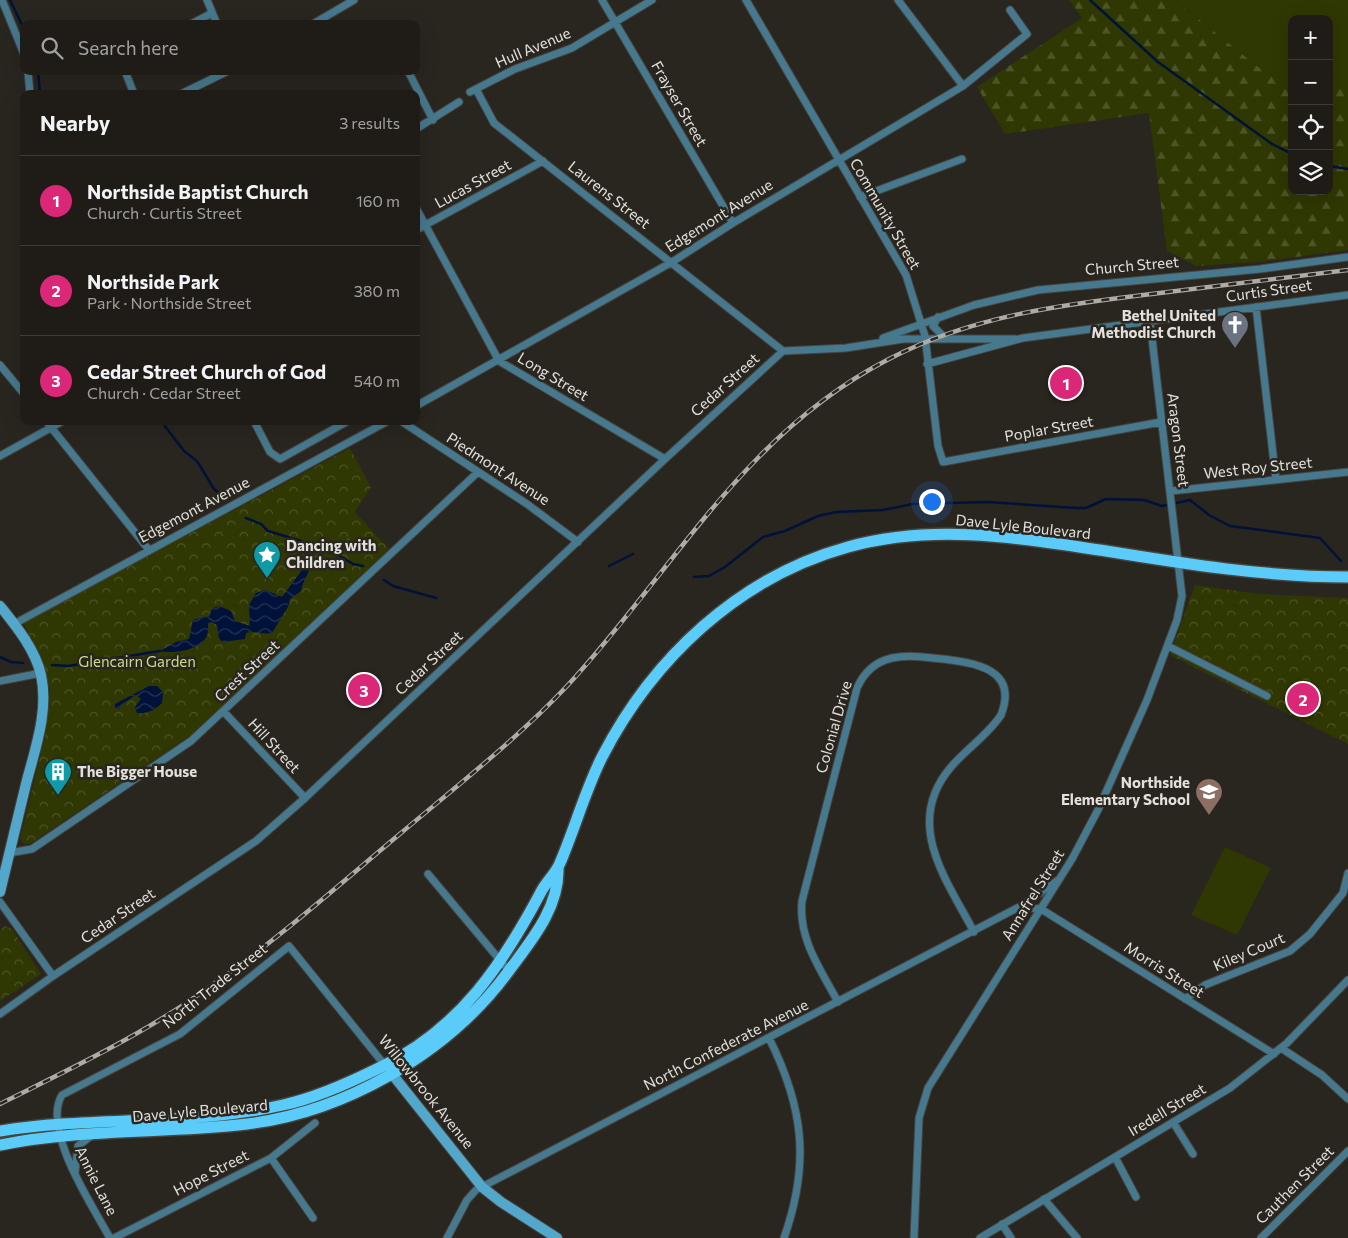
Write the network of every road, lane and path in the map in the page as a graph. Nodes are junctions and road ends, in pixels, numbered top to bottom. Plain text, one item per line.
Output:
1 (2, 0) edge
2 (207, 0) edge
3 (354, 0) edge
4 (602, 0) edge
5 (652, 0) edge
6 (746, 0) edge
7 (898, 0) edge
8 (1010, 10) dead end
9 (212, 13) junction
10 (199, 20) edge
11 (215, 20) edge
12 (320, 20) edge
13 (615, 22) junction
14 (20, 44) edge
15 (28, 75) edge
16 (126, 75) edge
17 (220, 75) edge
18 (410, 75) edge
19 (963, 86) junction
20 (30, 90) edge
21 (132, 90) edge
22 (189, 90) edge
23 (418, 90) edge
24 (473, 91) joint
25 (420, 95) edge
26 (459, 102) dead end
27 (433, 120) junction
28 (420, 127) edge
29 (962, 159) dead end
30 (838, 160) junction
31 (543, 161) junction
32 (860, 197) junction
33 (420, 215) edge
34 (733, 222) junction
35 (426, 226) junction
36 (420, 228) edge
37 (1348, 257) edge
38 (672, 262) junction
39 (1348, 295) edge
40 (1256, 307) junction
41 (938, 317) junction
42 (1150, 321) junction
43 (922, 323) junction
44 (903, 338) junction
45 (925, 338) junction
46 (944, 339) junction
47 (1015, 340) junction
48 (874, 342) junction
49 (783, 351) junction
50 (499, 361) junction
51 (927, 364) junction
52 (0, 365) edge
53 (20, 389) edge
54 (420, 404) edge
55 (1161, 422) junction
56 (49, 425) edge
57 (56, 425) edge
58 (256, 425) edge
59 (341, 425) edge
60 (381, 425) edge
61 (407, 425) edge
62 (51, 428) junction
63 (0, 456) edge
64 (665, 459) junction
65 (943, 462) joint
66 (1348, 472) edge
67 (477, 473) junction
68 (1276, 480) junction
69 (1171, 491) junction
70 (578, 542) junction
71 (149, 550) junction
72 (1179, 563) junction
73 (1348, 577) edge
74 (0, 606) edge
75 (14, 624) junction
76 (1168, 646) junction
77 (40, 674) junction
78 (0, 681) edge
79 (1267, 696) dead end
80 (224, 712) junction
81 (305, 798) junction
82 (9, 853) junction
83 (558, 869) junction
84 (1348, 873) edge
85 (428, 874) dead end
86 (1060, 878) junction
87 (0, 892) edge
88 (0, 902) edge
89 (1019, 907) junction
90 (1041, 910) junction
91 (974, 932) junction
92 (289, 946) joint
93 (501, 962) junction
94 (509, 971) junction
95 (53, 976) junction
96 (1348, 980) edge
97 (1185, 999) junction
98 (838, 1002) junction
99 (0, 1014) edge
100 (769, 1038) junction
101 (1281, 1048) junction
102 (1274, 1054) junction
103 (389, 1069) junction
104 (77, 1086) joint
105 (1348, 1099) edge
106 (1173, 1122) junction
107 (314, 1123) dead end
108 (0, 1131) edge
109 (60, 1131) junction
110 (94, 1135) junction
111 (0, 1145) edge
112 (1348, 1151) edge
113 (1193, 1154) dead end
114 (1115, 1157) junction
115 (271, 1158) junction
116 (75, 1174) junction
117 (482, 1187) junction
118 (1136, 1198) dead end
119 (1044, 1199) junction
120 (313, 1218) dead end
121 (1002, 1224) junction
122 (110, 1238) edge
123 (114, 1238) edge
124 (447, 1238) edge
125 (558, 1238) edge
126 (784, 1238) edge
127 (914, 1238) edge
128 (980, 1238) edge
129 (1011, 1238) edge
130 (1077, 1238) edge
131 (1261, 1238) edge

1 - 14 street
2 - 9 street
3 - 12 street
4 - 13 street, Frayser Street
5 - 13 street, Hull Avenue
6 - 30 street, Community Street
7 - 19 street
8 - 19 street, Edgemont Avenue
9 - 10 street
9 - 11 street
13 - 24 street, Hull Avenue
13 - 34 street, Frayser Street
15 - 20 street
16 - 21 street
17 - 22 street
18 - 23 street
19 - 30 street, Edgemont Avenue
24 - 31 street, Laurens Street
25 - 27 street
26 - 27 street
27 - 28 street
29 - 32 street
30 - 32 street, Community Street
30 - 34 street, Edgemont Avenue
31 - 35 street, Lucas Street
31 - 38 street, Laurens Street
32 - 43 street, Community Street
33 - 35 street, Long Street
34 - 38 street, Edgemont Avenue
35 - 36 street, Lucas Street
35 - 50 street, Long Street
37 - 41 street, Church Street
38 - 49 street, Laurens Street
38 - 50 street, Edgemont Avenue
39 - 40 street, Curtis Street
40 - 42 street, Curtis Street
40 - 68 street
41 - 43 street, Church Street
41 - 46 street
42 - 47 street, Curtis Street
42 - 55 street, Aragon Street
43 - 44 street
43 - 45 street, Community Street
43 - 46 street
43 - 48 street, Church Street
44 - 45 street, Curtis Street
44 - 48 street, Curtis Street
45 - 46 street, Curtis Street
45 - 51 street, Community Street
46 - 47 street, Curtis Street
47 - 51 street, Curtis Street
48 - 49 street, Curtis Street
49 - 64 street, Cedar Street
50 - 54 street, Edgemont Avenue
50 - 64 street, Long Street
51 - 65 street, Community Street
52 - 53 street
55 - 65 street, Poplar Street
55 - 69 street, Aragon Street
56 - 62 street
57 - 62 street
58 - 59 street
60 - 71 street, Edgemont Avenue
61 - 67 street, Piedmont Avenue
62 - 63 street
62 - 71 street
64 - 70 street, Cedar Street
66 - 68 street, West Roy Street
67 - 70 street, Piedmont Avenue
67 - 80 street, Crest Street
68 - 69 street, West Roy Street
69 - 72 street, Aragon Street
70 - 81 street, Cedar Street
71 - 75 street, Edgemont Avenue
72 - 73 main road, Dave Lyle Boulevard
72 - 76 street, Annafrel Street
72 - 83 main road, Dave Lyle Boulevard
74 - 75 street
75 - 77 street
76 - 79 street
76 - 86 street, Annafrel Street
77 - 78 street
77 - 82 street
80 - 81 street, Hill Street
80 - 82 street, Crest Street
81 - 95 street, Cedar Street
82 - 87 street
83 - 93 main road, Dave Lyle Boulevard
83 - 94 main road, Dave Lyle Boulevard
84 - 97 street, Kiley Court
85 - 93 street
86 - 89 street, North Confederate Avenue
86 - 90 street, Annafrel Street
88 - 95 street
89 - 90 street
89 - 91 street, North Confederate Avenue
90 - 97 street, Morris Street
90 - 127 street, Annafrel Street
91 - 98 street, North Confederate Avenue
91 - 98 street, Colonial Drive
92 - 103 street, Willowbrook Avenue
92 - 104 street, North Trade Street
93 - 94 street
93 - 103 main road, Dave Lyle Boulevard
94 - 103 main road, Dave Lyle Boulevard
95 - 99 street, Cedar Street
96 - 101 street, Iredell Street
97 - 102 street, Morris Street
98 - 100 street, North Confederate Avenue
100 - 117 street, North Confederate Avenue
100 - 126 street
101 - 102 street, Iredell Street
101 - 105 street
102 - 106 street, Iredell Street
103 - 109 main road, Dave Lyle Boulevard
103 - 110 main road, Dave Lyle Boulevard
103 - 117 street, Willowbrook Avenue
104 - 109 street, Annie Lane
106 - 113 street
106 - 114 street, Iredell Street
107 - 115 street, Hope Street
108 - 109 main road, Dave Lyle Boulevard
109 - 110 main road, Dave Lyle Boulevard
109 - 111 main road, Dave Lyle Boulevard
109 - 116 street, Annie Lane
110 - 116 street
112 - 131 street, Cauthen Street
114 - 118 street
114 - 119 street, Iredell Street
115 - 120 street
115 - 123 street, Hope Street
116 - 122 street, Annie Lane
117 - 124 street, North Confederate Avenue
117 - 125 street, Willowbrook Avenue
119 - 121 street, Iredell Street
119 - 130 street
121 - 128 street, Iredell Street
121 - 129 street

